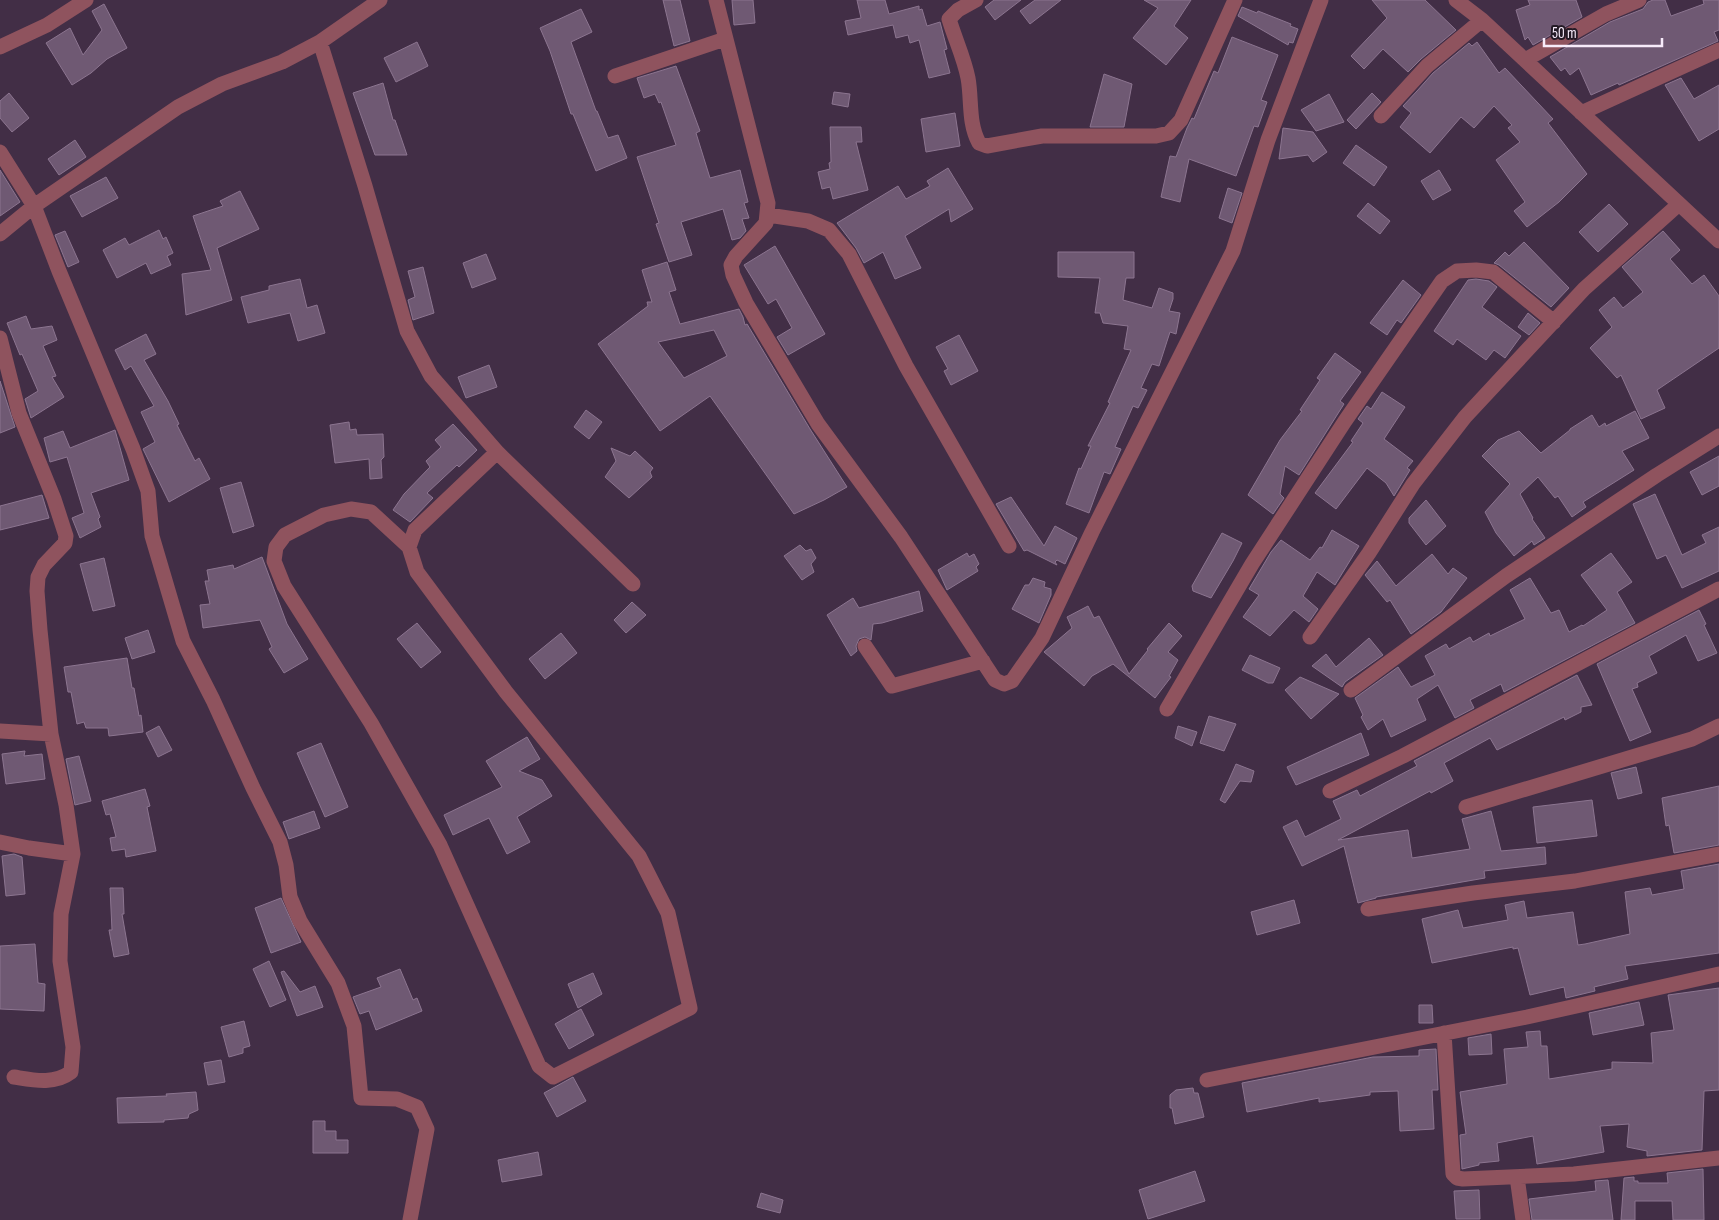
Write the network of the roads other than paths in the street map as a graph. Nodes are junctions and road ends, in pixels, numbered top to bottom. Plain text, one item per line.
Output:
1 (86, 0) edge
2 (380, 0) edge
3 (716, 0) edge
4 (976, 0) edge
5 (1235, 0) edge
6 (1321, 0) edge
7 (1456, 0) edge
8 (1639, 0) edge
9 (1482, 20) junction
10 (725, 39) junction
11 (320, 42) junction
12 (0, 47) edge
13 (1719, 50) edge
14 (1525, 60) junction
15 (615, 76) dead end
16 (1581, 112) junction
17 (1381, 116) dead end
18 (0, 152) edge
19 (1679, 204) junction
20 (34, 206) junction
21 (768, 215) junction
22 (0, 234) edge
23 (1719, 241) edge
24 (1554, 322) junction
25 (0, 338) edge
26 (1719, 436) edge
27 (497, 452) junction
28 (1009, 546) dead end
29 (409, 547) junction
30 (633, 584) dead end
31 (1719, 588) edge
32 (1310, 637) dead end
33 (866, 646) dead end
34 (983, 661) junction
35 (1351, 690) dead end
36 (1168, 710) dead end
37 (1719, 726) edge
38 (0, 731) edge
39 (51, 734) junction
40 (1330, 791) dead end
41 (1466, 807) dead end
42 (0, 842) edge
43 (73, 854) junction
44 (1719, 854) edge
45 (1368, 909) dead end
46 (1719, 974) edge
47 (1444, 1033) junction
48 (14, 1077) dead end
49 (1207, 1080) dead end
50 (1719, 1158) edge
51 (1517, 1177) junction
52 (410, 1220) edge
53 (1523, 1220) edge

1 - 12 street
2 - 11 street
3 - 10 street
4 - 5 street
6 - 34 street
7 - 9 street
8 - 14 street
9 - 14 street
9 - 17 street
10 - 15 street
10 - 21 street
11 - 20 street
11 - 27 street
13 - 16 street
14 - 16 street
16 - 19 street
18 - 20 street
19 - 23 street
19 - 24 street
20 - 22 street
20 - 52 street
21 - 28 street
21 - 34 street
24 - 32 street
24 - 36 street
25 - 39 street
26 - 35 street
27 - 29 street
27 - 30 street
29 - 29 street
31 - 40 street
33 - 34 street
37 - 41 street
38 - 39 street
39 - 43 street
42 - 43 street
43 - 48 street
44 - 45 street
46 - 47 street
47 - 49 street
47 - 51 street
50 - 51 street
51 - 53 street

